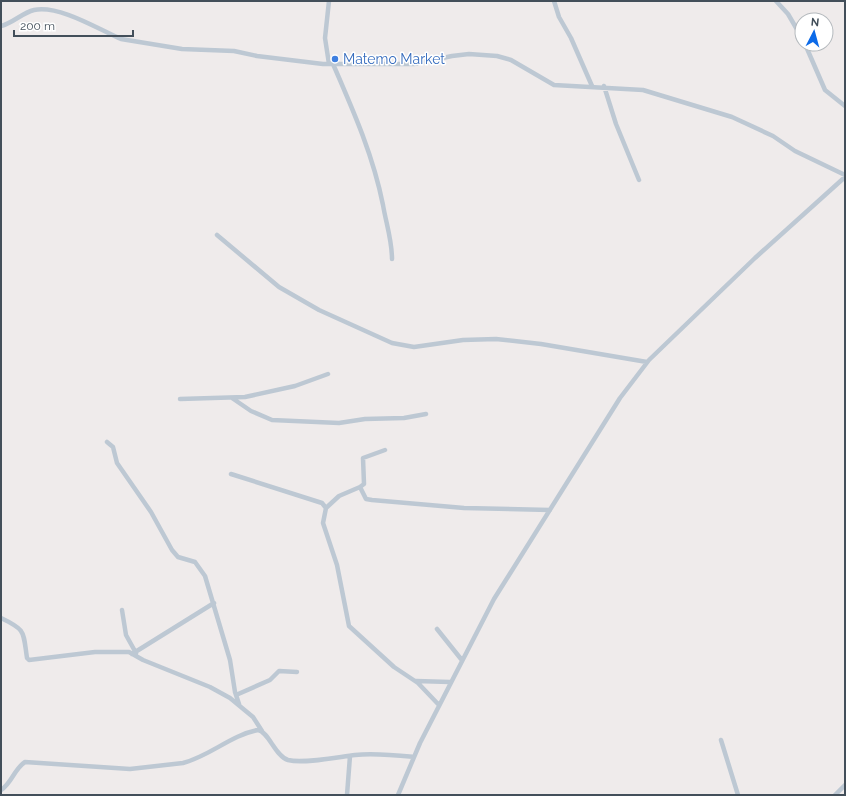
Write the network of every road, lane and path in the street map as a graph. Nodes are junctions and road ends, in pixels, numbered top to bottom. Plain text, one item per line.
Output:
1 (329, 1) edge
2 (554, 1) edge
3 (776, 1) edge
4 (794, 24) edge
5 (1, 26) edge
6 (808, 52) edge
7 (331, 64) junction
8 (592, 86) junction
9 (604, 86) junction
10 (845, 106) edge
11 (845, 176) edge
12 (639, 180) dead end
13 (217, 235) dead end
14 (392, 259) dead end
15 (647, 362) junction
16 (328, 374) dead end
17 (232, 398) junction
18 (180, 399) dead end
19 (426, 414) dead end
20 (107, 442) dead end
21 (385, 450) dead end
22 (231, 474) dead end
23 (360, 487) junction
24 (322, 503) junction
25 (330, 504) junction
26 (326, 508) junction
27 (550, 510) junction
28 (214, 603) junction
29 (122, 610) dead end
30 (1, 618) edge
31 (437, 629) dead end
32 (135, 654) junction
33 (461, 660) junction
34 (297, 672) dead end
35 (416, 681) junction
36 (450, 682) junction
37 (236, 695) junction
38 (239, 704) junction
39 (438, 704) junction
40 (262, 731) junction
41 (721, 740) dead end
42 (350, 756) junction
43 (414, 757) junction
44 (845, 785) edge
45 (1, 790) edge
46 (347, 795) edge
47 (398, 795) edge
48 (738, 795) edge
49 (836, 795) edge

1 - 7 street
2 - 8 street
3 - 4 street
5 - 7 street
6 - 10 street
7 - 8 street
7 - 14 street
8 - 9 street
9 - 11 street
9 - 12 street
11 - 15 street
13 - 15 street
15 - 27 street
16 - 17 street
17 - 18 street
17 - 19 street
20 - 28 street
21 - 23 street
22 - 24 street
23 - 25 street
23 - 27 street
24 - 25 street
24 - 26 street
25 - 26 street
26 - 35 street
27 - 33 street
28 - 32 street
28 - 37 street
29 - 32 street
30 - 32 street
31 - 33 street
32 - 38 street
33 - 36 street
34 - 37 street
35 - 36 street
35 - 39 street
36 - 39 street
37 - 38 street
38 - 40 street
39 - 43 street
40 - 42 street
40 - 45 street
41 - 48 street
42 - 43 street
42 - 46 street
43 - 47 street
44 - 49 street

